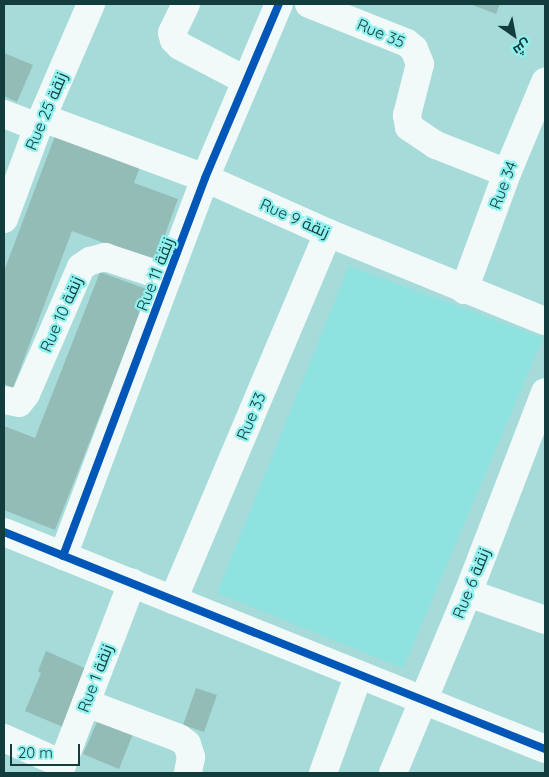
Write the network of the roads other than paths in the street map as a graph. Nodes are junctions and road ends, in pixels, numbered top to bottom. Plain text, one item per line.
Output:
1 (91, 4) edge
2 (186, 4) edge
3 (279, 4) edge
4 (309, 4) edge
5 (245, 80) junction
6 (545, 82) edge
7 (4, 114) edge
8 (40, 123) junction
9 (507, 173) junction
10 (205, 178) junction
11 (4, 219) edge
12 (328, 233) junction
13 (168, 278) junction
14 (464, 290) junction
15 (545, 321) edge
16 (545, 392) edge
17 (4, 400) edge
18 (4, 532) edge
19 (63, 556) junction
20 (132, 583) junction
21 (468, 593) junction
22 (173, 600) junction
23 (545, 620) edge
24 (359, 674) junction
25 (423, 700) junction
26 (86, 703) junction
27 (4, 738) edge
28 (545, 749) edge
29 (61, 768) edge
30 (188, 773) edge
31 (323, 773) edge
32 (393, 773) edge

1 - 8 street, Rue 25 زنقة
2 - 5 street
3 - 5 street, Rue 11 زنقة
4 - 9 street, Rue 35
5 - 10 street, Rue 11 زنقة
6 - 9 street, Rue 34
7 - 8 street
8 - 10 street, Rue 9 زنقة
8 - 11 street, Rue 25 زنقة
9 - 14 street, Rue 34
10 - 12 street, Rue 9 زنقة
10 - 13 street, Rue 11 زنقة
12 - 14 street, Rue 9 زنقة
12 - 22 street, Rue 33
13 - 17 street, Rue 10 زنقة
13 - 19 street, Rue 11 زنقة
14 - 15 street, Rue 9 زنقة
16 - 21 street, Rue 6 زنقة
18 - 19 street
19 - 20 street
20 - 22 street
20 - 26 street, Rue 1 زنقة
21 - 23 street
21 - 25 street, Rue 6 زنقة
22 - 24 street
24 - 25 street
24 - 31 street
25 - 28 street
25 - 32 street, Rue 6 زنقة
26 - 29 street, Rue 1 زنقة
26 - 30 street
27 - 29 street

